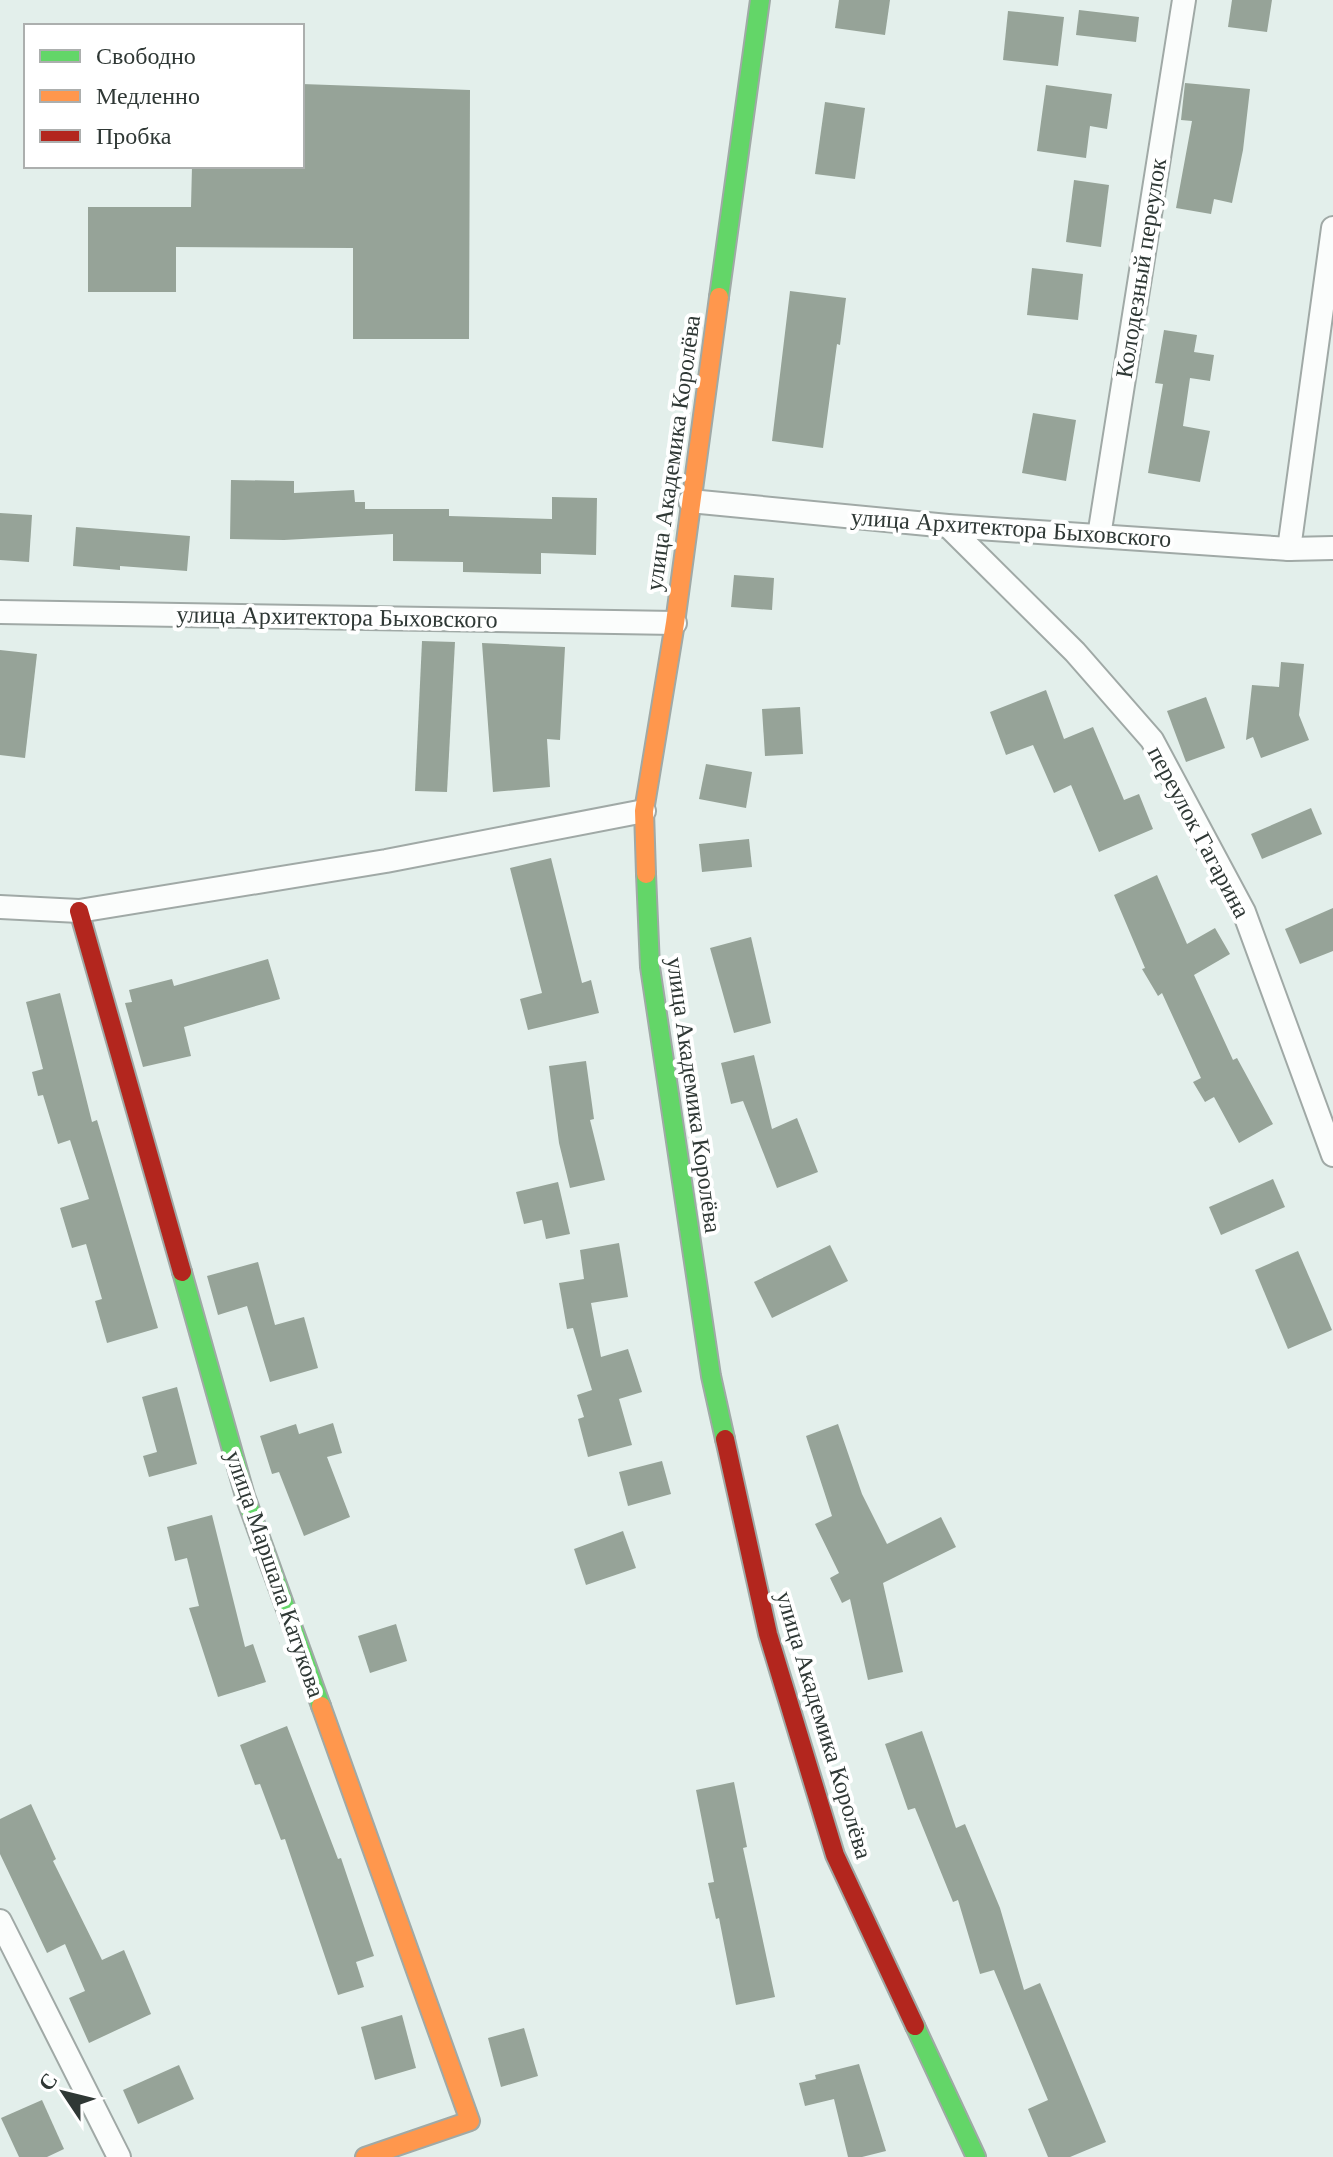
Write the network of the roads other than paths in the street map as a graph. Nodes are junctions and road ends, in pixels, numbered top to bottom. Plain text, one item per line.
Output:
1 (760, 0) edge
2 (1184, 0) edge
3 (1333, 228) edge
4 (690, 501) junction
5 (948, 526) junction
6 (1099, 536) junction
7 (1333, 548) edge
8 (1289, 549) junction
9 (0, 612) edge
10 (675, 623) junction
11 (644, 811) junction
12 (0, 907) edge
13 (79, 911) junction
14 (1333, 1155) edge
15 (0, 1921) edge
16 (119, 2157) edge
17 (365, 2157) edge
18 (976, 2157) edge

1 - 4 street, улица Академика Королёва
2 - 6 street, Колодезный переулок
3 - 8 street
4 - 5 street, улица Архитектора Быховского
4 - 10 street, улица Академика Королёва
5 - 6 street, улица Архитектора Быховского
5 - 14 street, переулок Гагарина
6 - 8 street, улица Архитектора Быховского
7 - 8 street, улица Архитектора Быховского
9 - 10 street, улица Архитектора Быховского
10 - 11 street, улица Академика Королёва
11 - 13 street
11 - 18 street, улица Академика Королёва
12 - 13 street
13 - 17 street, улица Маршала Катукова
15 - 16 street

